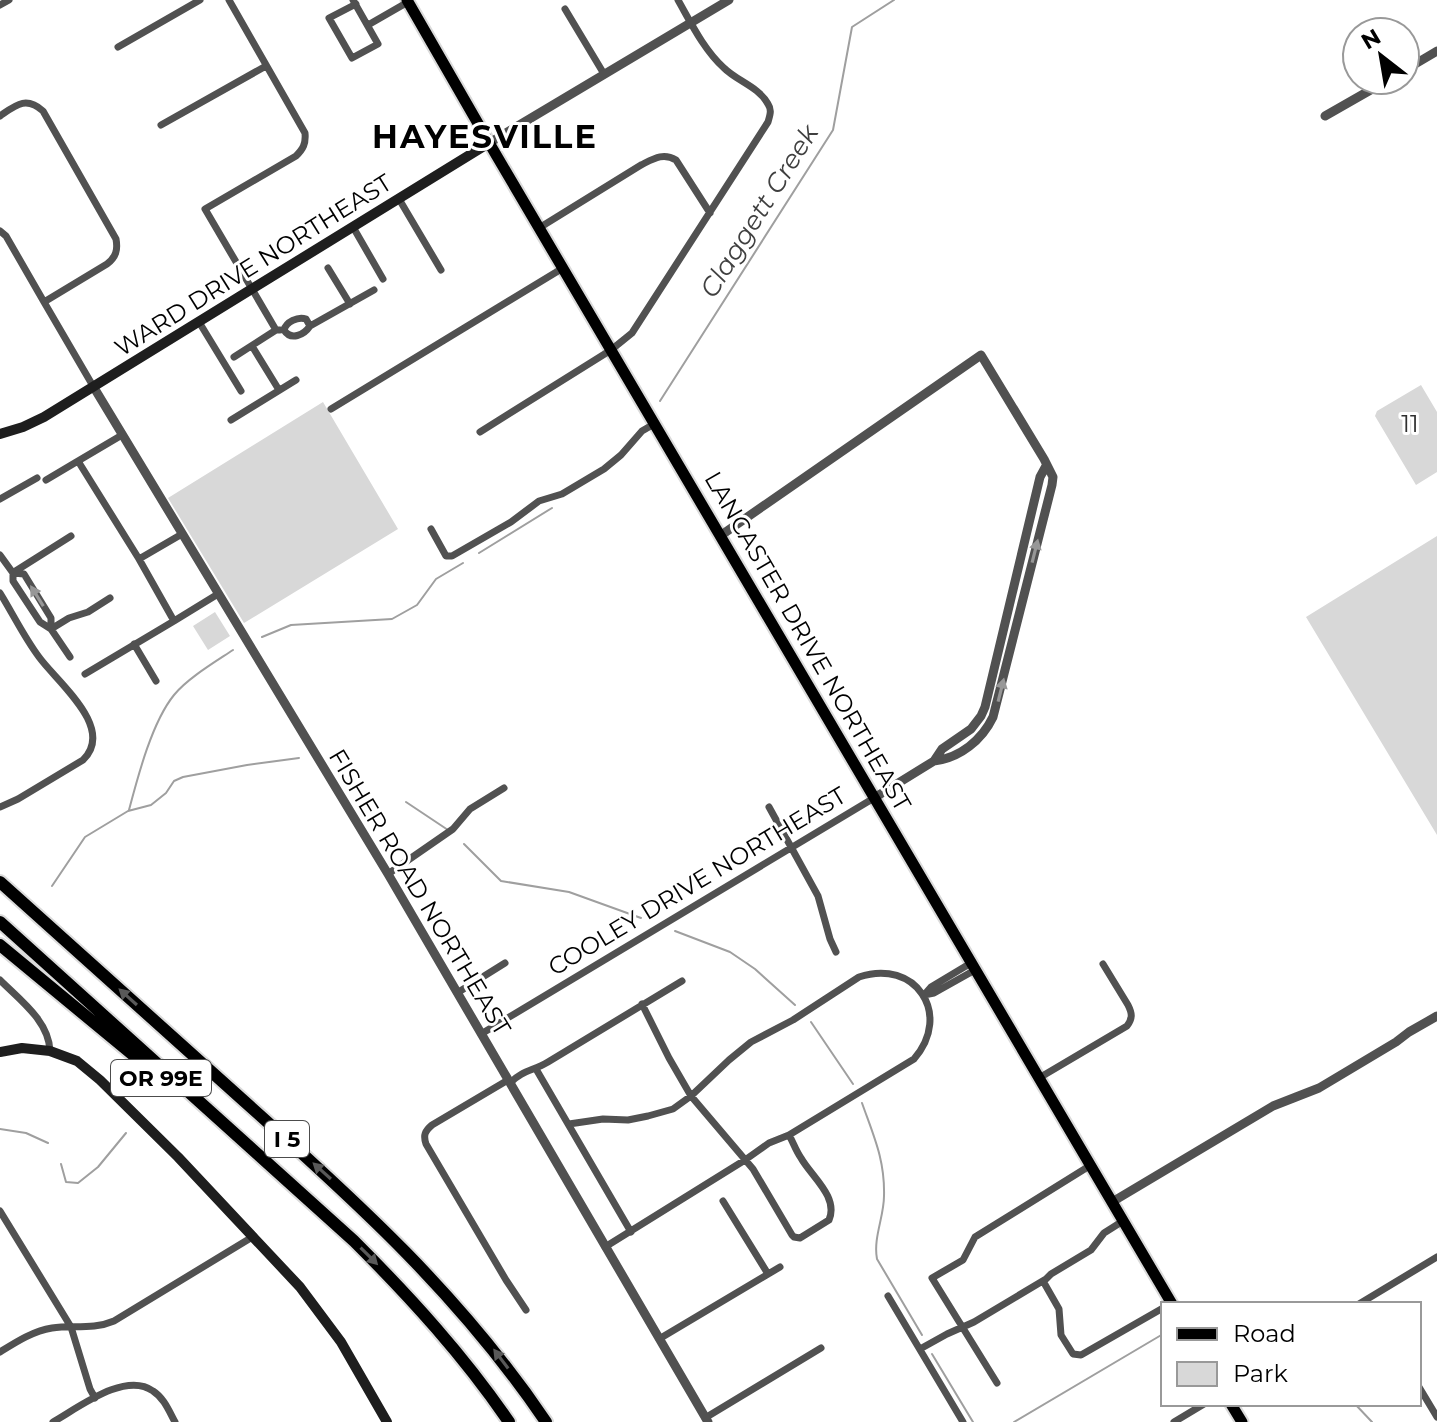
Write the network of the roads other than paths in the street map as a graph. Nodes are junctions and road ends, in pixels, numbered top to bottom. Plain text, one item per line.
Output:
1 (9, 0) edge
2 (200, 0) edge
3 (229, 0) edge
4 (678, 0) edge
5 (729, 0) edge
6 (407, 1) edge
7 (354, 2) edge
8 (0, 5) edge
9 (565, 9) dead end
10 (691, 23) junction
11 (368, 25) junction
12 (118, 47) dead end
13 (266, 66) junction
14 (604, 74) junction
15 (1360, 96) edge
16 (0, 116) edge
17 (1325, 116) dead end
18 (161, 125) dead end
19 (489, 143) junction
20 (399, 199) junction
21 (710, 213) junction
22 (353, 227) junction
23 (539, 228) junction
24 (0, 231) edge
25 (328, 268) dead end
26 (563, 268) junction
27 (441, 270) dead end
28 (383, 279) dead end
29 (251, 290) junction
30 (374, 290) dead end
31 (44, 302) junction
32 (350, 304) junction
33 (199, 322) junction
34 (310, 326) junction
35 (280, 330) junction
36 (252, 346) junction
37 (611, 350) junction
38 (234, 357) dead end
39 (296, 380) dead end
40 (93, 386) junction
41 (279, 390) junction
42 (241, 391) dead end
43 (331, 409) dead end
44 (231, 420) dead end
45 (654, 424) junction
46 (480, 432) dead end
47 (0, 434) edge
48 (122, 435) junction
49 (78, 461) junction
50 (0, 499) edge
51 (431, 529) dead end
52 (182, 534) junction
53 (71, 536) dead end
54 (720, 536) junction
55 (0, 555) edge
56 (139, 559) junction
57 (13, 573) junction
58 (0, 593) edge
59 (218, 594) junction
60 (110, 598) dead end
61 (174, 621) junction
62 (51, 629) junction
63 (134, 644) junction
64 (70, 657) dead end
65 (85, 674) dead end
66 (156, 681) dead end
67 (504, 788) dead end
68 (874, 798) junction
69 (0, 807) edge
70 (769, 807) dead end
71 (791, 847) junction
72 (388, 874) junction
73 (0, 882) edge
74 (0, 922) edge
75 (0, 945) edge
76 (836, 952) dead end
77 (505, 963) dead end
78 (1103, 964) dead end
79 (973, 966) junction
80 (0, 980) edge
81 (682, 981) dead end
82 (457, 993) junction
83 (924, 995) junction
84 (642, 1004) junction
85 (1437, 1016) edge
86 (481, 1034) junction
87 (50, 1051) junction
88 (0, 1052) edge
89 (536, 1069) junction
90 (1039, 1078) junction
91 (509, 1081) junction
92 (691, 1096) junction
93 (569, 1124) junction
94 (789, 1135) junction
95 (745, 1160) junction
96 (1091, 1165) junction
97 (723, 1201) dead end
98 (1112, 1202) junction
99 (0, 1211) edge
100 (321, 1211) junction
101 (1123, 1221) junction
102 (631, 1232) junction
103 (254, 1236) junction
104 (605, 1247) junction
105 (1437, 1257) edge
106 (780, 1267) dead end
107 (768, 1274) junction
108 (1043, 1281) junction
109 (888, 1296) dead end
110 (1369, 1301) edge
111 (1170, 1302) edge
112 (1161, 1309) edge
113 (526, 1310) dead end
114 (71, 1327) junction
115 (962, 1327) junction
116 (659, 1339) junction
117 (821, 1348) dead end
118 (920, 1349) junction
119 (0, 1352) edge
120 (997, 1383) dead end
121 (1421, 1390) edge
122 (95, 1398) junction
123 (1201, 1406) edge
124 (1437, 1417) edge
125 (707, 1420) edge
126 (53, 1422) edge
127 (175, 1422) edge
128 (387, 1422) edge
129 (509, 1422) edge
130 (546, 1422) edge
131 (963, 1422) edge
132 (1174, 1422) edge

1 - 8 street
2 - 12 street
3 - 13 street
4 - 10 street
5 - 10 street, WARD DRIVE NORTHEAST
6 - 11 street
6 - 19 main road, LANCASTER DRIVE NORTHEAST
7 - 11 street
7 - 11 street
9 - 14 street
10 - 14 street, WARD DRIVE NORTHEAST
10 - 21 street
13 - 18 street
13 - 29 street
14 - 19 street, WARD DRIVE NORTHEAST
15 - 17 street
16 - 31 street
19 - 20 main road, WARD DRIVE NORTHEAST
19 - 23 main road, LANCASTER DRIVE NORTHEAST
20 - 22 main road, WARD DRIVE NORTHEAST
20 - 27 street
21 - 23 street
21 - 37 street
22 - 28 street
22 - 29 main road, WARD DRIVE NORTHEAST
23 - 26 main road, LANCASTER DRIVE NORTHEAST
24 - 31 street
25 - 32 street
26 - 37 main road, LANCASTER DRIVE NORTHEAST
26 - 43 street
29 - 33 main road, WARD DRIVE NORTHEAST
29 - 35 street
30 - 32 street
31 - 40 street
32 - 34 street
33 - 40 main road, WARD DRIVE NORTHEAST
33 - 42 street
34 - 35 street
34 - 35 street
35 - 36 street
36 - 38 street
36 - 41 street
37 - 45 main road, LANCASTER DRIVE NORTHEAST
37 - 46 street
39 - 41 street
40 - 47 main road, WARD DRIVE NORTHEAST
40 - 48 street, FISHER ROAD NORTHEAST
41 - 44 street
45 - 51 street
45 - 54 main road, LANCASTER DRIVE NORTHEAST
48 - 49 street
48 - 52 street, FISHER ROAD NORTHEAST
49 - 50 street
49 - 56 street
52 - 56 street
52 - 59 street, FISHER ROAD NORTHEAST
53 - 57 street
54 - 68 main road, LANCASTER DRIVE NORTHEAST
54 - 68 street, COOLEY DRIVE NORTHEAST
55 - 57 street
56 - 61 street
57 - 62 street
62 -> 57 street
58 - 69 street
59 - 61 street
59 - 72 street, FISHER ROAD NORTHEAST
60 - 62 street
61 - 63 street
62 - 64 street
63 - 65 street
63 - 66 street
67 - 72 street
68 - 71 street, COOLEY DRIVE NORTHEAST
68 - 79 main road, LANCASTER DRIVE NORTHEAST
70 - 71 street
71 - 76 street
71 - 86 street, COOLEY DRIVE NORTHEAST
72 - 82 street, FISHER ROAD NORTHEAST
130 -> 73 highway, I 5
74 - 100 highway, I 5
75 - 100 highway, OR 99E
77 - 82 street
78 - 90 street
79 - 83 street
79 - 90 main road, LANCASTER DRIVE NORTHEAST
80 - 87 street
81 - 84 street
82 - 86 street, FISHER ROAD NORTHEAST
83 - 92 street
83 - 94 street
84 - 89 street
84 - 92 street
85 - 98 street
86 - 91 street, FISHER ROAD NORTHEAST
87 - 88 main road
87 - 103 main road
89 - 91 street
89 - 93 street
90 - 96 main road, LANCASTER DRIVE NORTHEAST
91 - 104 street, FISHER ROAD NORTHEAST
91 - 113 street
92 - 93 street
92 - 95 street
93 - 102 street
94 - 95 street
94 - 95 street
95 - 102 street
96 - 98 main road, LANCASTER DRIVE NORTHEAST
96 - 115 street
97 - 107 street
98 - 101 main road, LANCASTER DRIVE NORTHEAST
99 - 114 street
100 -> 129 highway, I 5
101 - 108 street
101 - 111 main road, LANCASTER DRIVE NORTHEAST
102 - 104 street
103 - 114 street
103 - 128 main road
104 - 116 street, FISHER ROAD NORTHEAST
105 - 110 street
106 - 107 street
107 - 116 street
108 - 112 street
108 - 115 street
109 - 118 street
114 - 119 street
114 - 122 street
115 - 118 street
115 - 120 street
116 - 125 street, FISHER ROAD NORTHEAST
117 - 125 street
118 - 131 street
121 - 124 street
122 - 126 street
122 - 127 street
123 - 132 street

